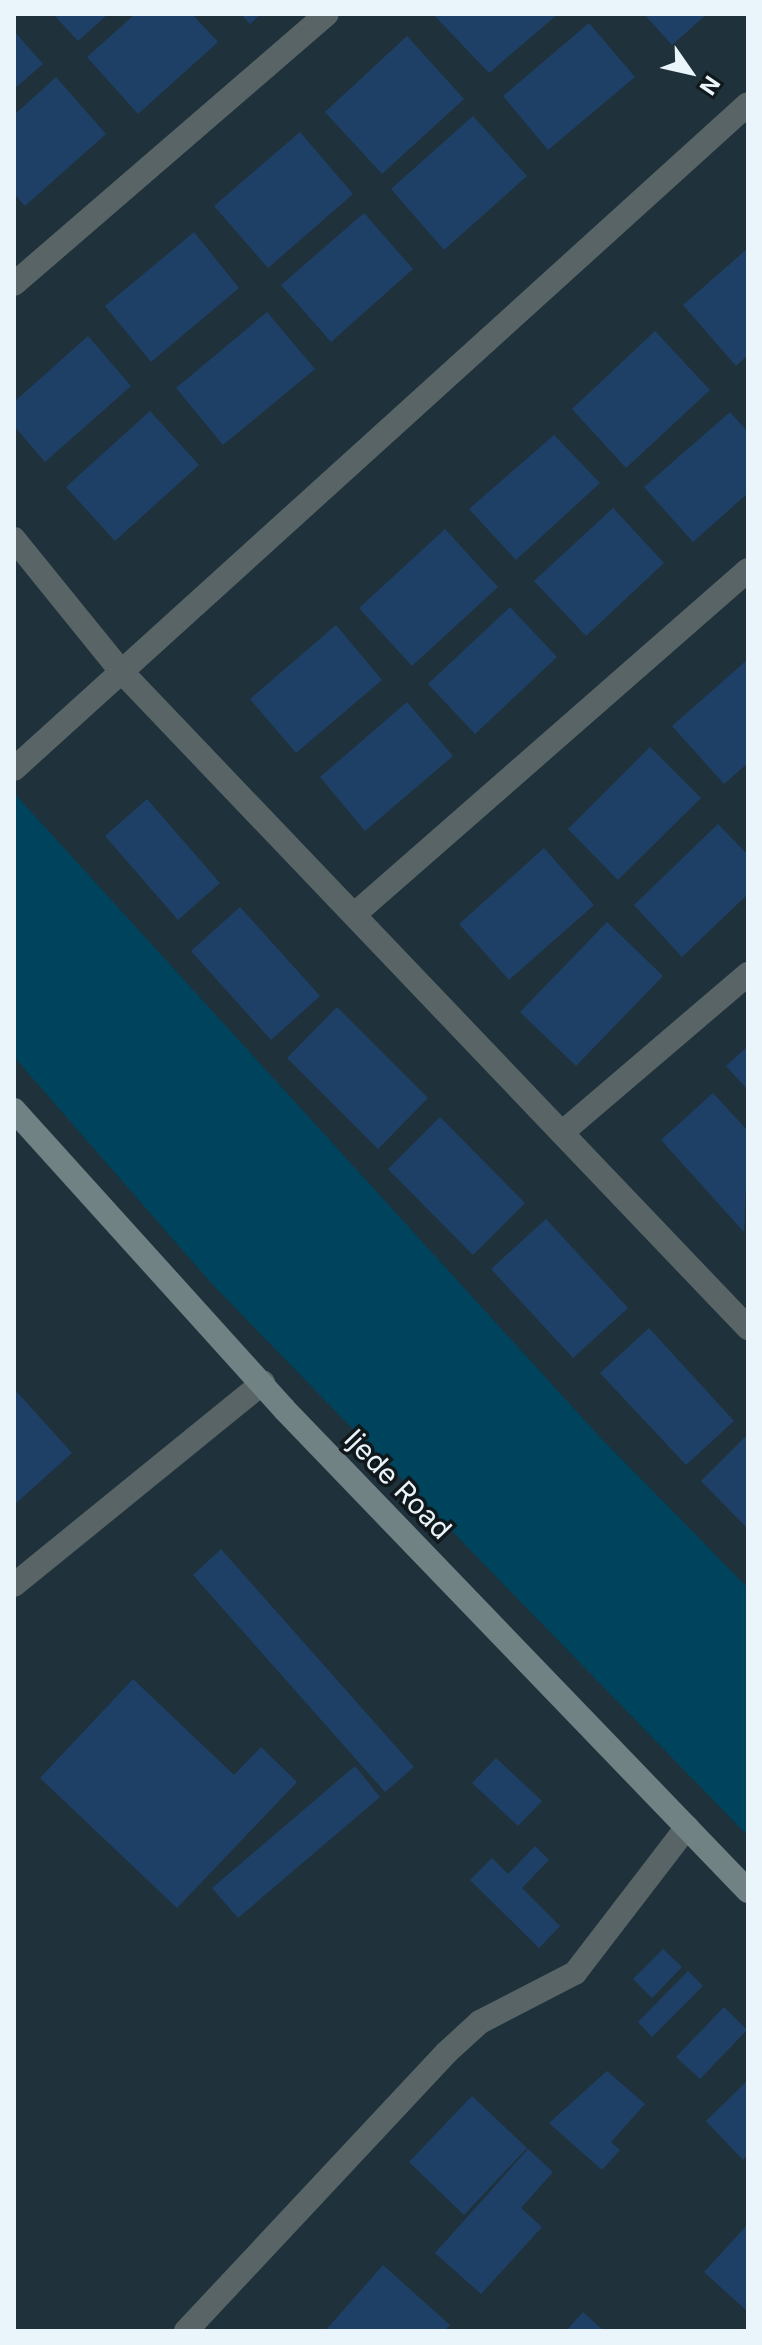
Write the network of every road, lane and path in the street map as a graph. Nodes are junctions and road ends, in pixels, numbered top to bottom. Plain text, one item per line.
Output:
1 (327, 14) edge
2 (748, 104) edge
3 (14, 284) edge
4 (14, 539) edge
5 (748, 570) edge
6 (120, 670) junction
7 (14, 769) edge
8 (356, 913) junction
9 (748, 974) edge
10 (14, 1110) edge
11 (564, 1131) junction
12 (748, 1328) edge
13 (263, 1383) junction
14 (14, 1585) edge
15 (687, 1827) junction
16 (748, 1891) edge
17 (186, 2331) edge

1 - 3 street
2 - 6 street
4 - 6 street
5 - 8 street
6 - 7 street
6 - 8 street
8 - 11 street
9 - 11 street
10 - 13 main road, Ijede Road
11 - 12 street
13 - 14 street
13 - 15 main road, Ijede Road
15 - 16 main road, Ijede Road
15 - 17 street

